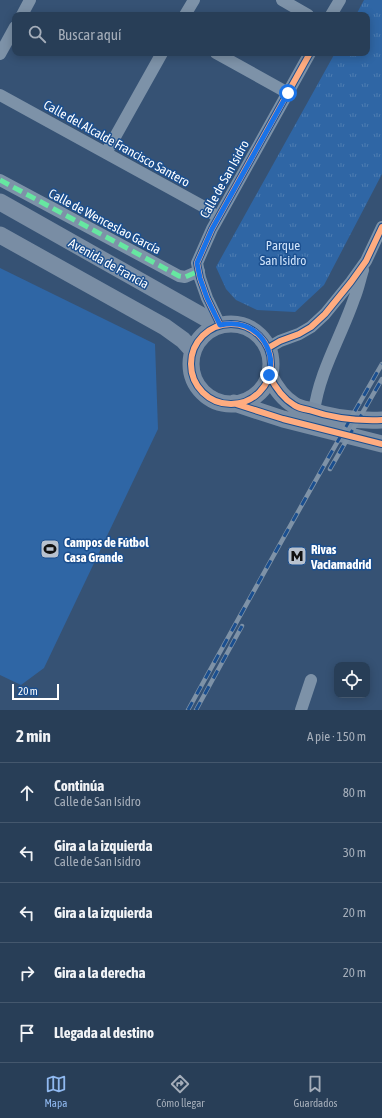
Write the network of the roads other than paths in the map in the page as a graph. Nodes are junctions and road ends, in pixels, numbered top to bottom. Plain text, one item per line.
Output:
1 (30, 0) edge
2 (194, 0) edge
3 (282, 0) edge
4 (340, 0) edge
5 (24, 12) edge
6 (187, 12) edge
7 (303, 12) edge
8 (333, 12) edge
9 (12, 32) edge
10 (0, 54) edge
11 (160, 56) edge
12 (221, 56) edge
13 (308, 56) edge
14 (288, 93) junction
15 (0, 95) edge
16 (106, 153) junction
17 (0, 180) edge
18 (0, 202) edge
19 (218, 218) junction
20 (382, 227) edge
21 (0, 235) edge
22 (366, 260) junction
23 (199, 271) junction
24 (219, 325) junction
25 (268, 348) junction
26 (193, 351) junction
27 (269, 375) junction
28 (234, 404) junction
29 (314, 412) junction
30 (382, 420) edge
31 (382, 444) edge
32 (312, 680) dead end
33 (301, 710) edge

1 - 5 street
2 - 6 street
3 - 7 street
4 - 8 street
9 - 10 street
11 - 16 street
12 - 14 street
13 - 14 street, Calle de San Isidro
14 - 19 street, Calle de San Isidro
15 - 16 street, Calle del Alcalde Francisco Santero
16 - 19 street, Calle del Alcalde Francisco Santero
17 - 23 street, Calle de Wenceslao García
18 - 24 street, Avenida de Francia
19 - 23 street, Calle de San Isidro
20 - 22 street
21 - 26 street
22 - 25 street
22 - 29 street
23 - 24 street, Calle de San Isidro
24 - 25 street
24 - 26 street
25 - 27 street
26 - 28 street
27 - 28 street
27 - 29 street
28 - 31 street
29 - 30 street
32 - 33 street

